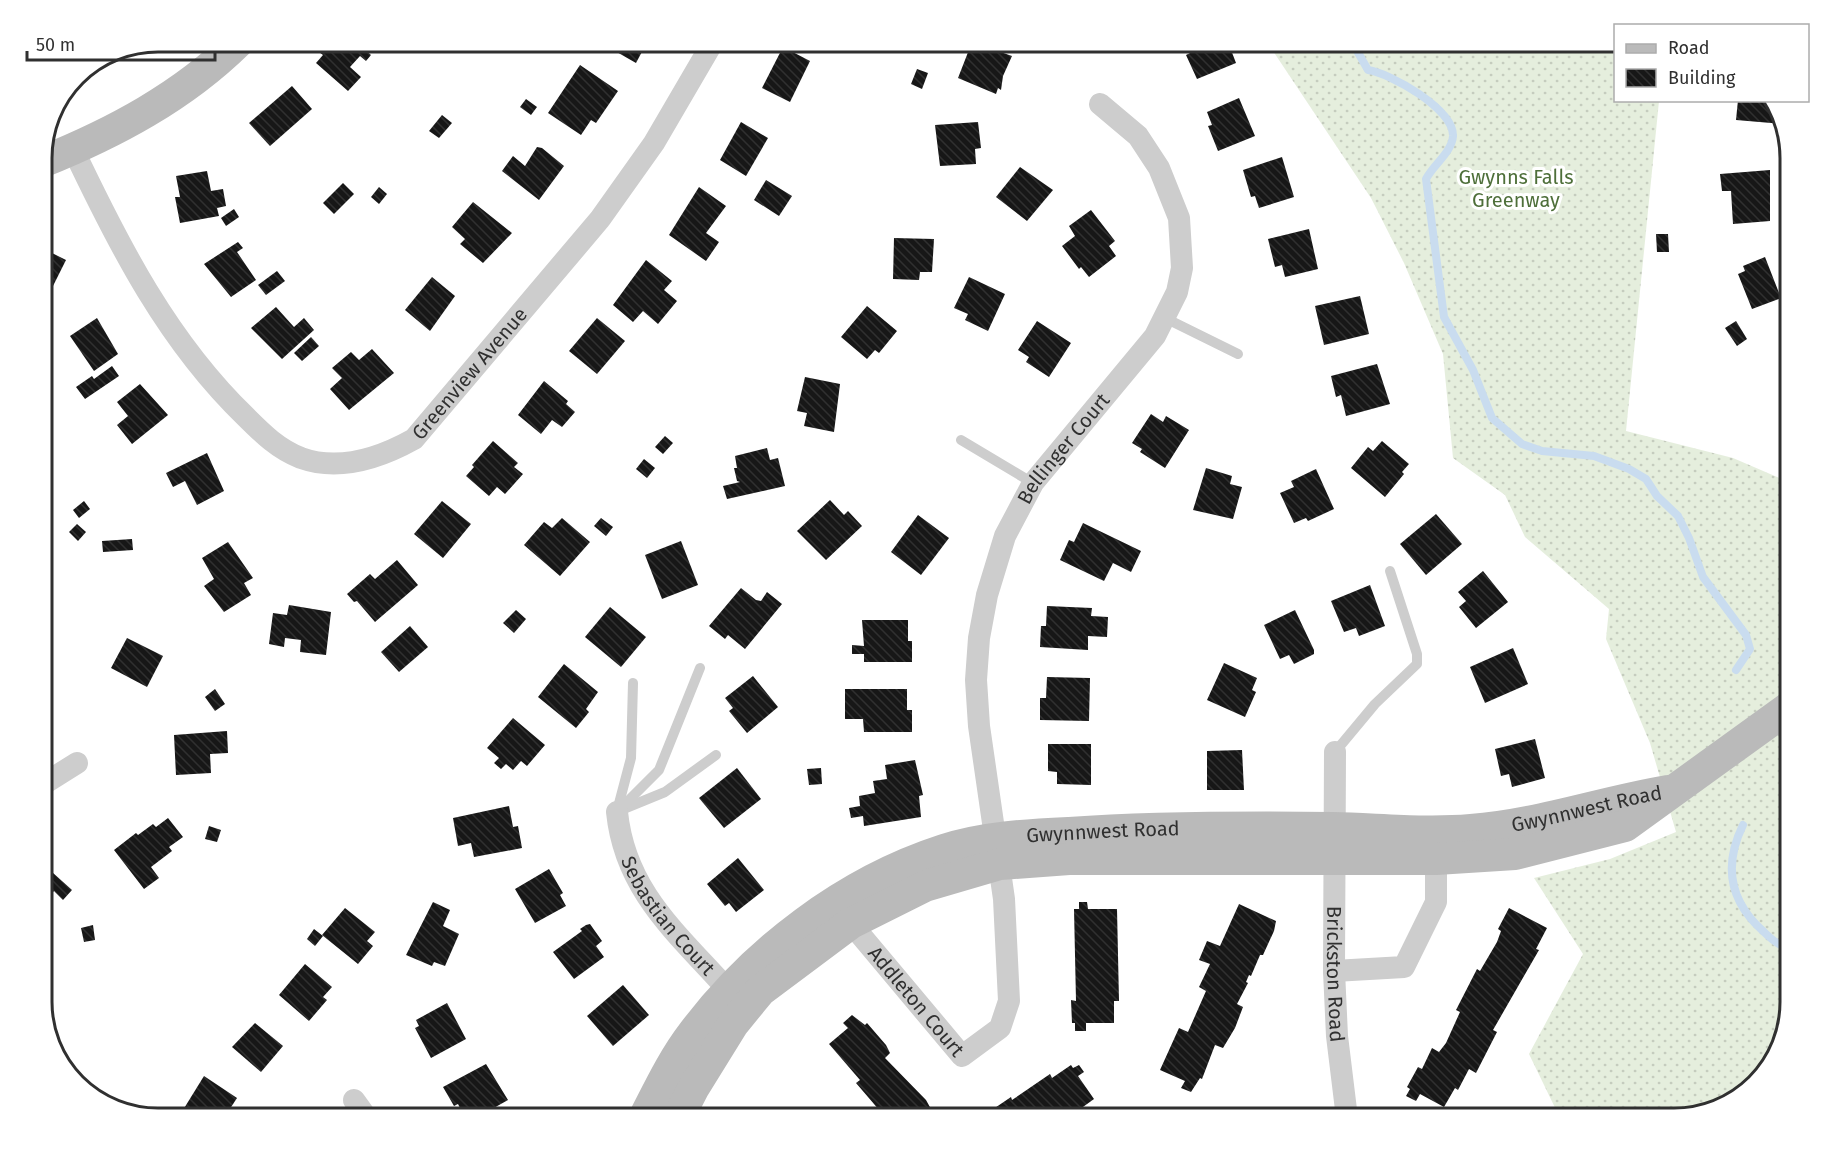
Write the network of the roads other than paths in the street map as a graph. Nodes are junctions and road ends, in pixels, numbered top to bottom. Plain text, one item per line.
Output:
1 (228, 52) edge
2 (707, 52) edge
3 (1100, 104) dead end
4 (73, 149) junction
5 (53, 157) edge
6 (1165, 318) junction
7 (1238, 354) dead end
8 (961, 440) dead end
9 (1033, 483) junction
10 (1390, 571) dead end
11 (700, 668) dead end
12 (633, 683) dead end
13 (1780, 714) edge
14 (1335, 752) joint
15 (716, 755) dead end
16 (77, 763) dead end
17 (53, 777) edge
18 (617, 812) junction
19 (1335, 828) junction
20 (1436, 845) junction
21 (999, 851) junction
22 (1335, 860) junction
23 (842, 913) junction
24 (1334, 970) junction
25 (738, 998) junction
26 (650, 1108) edge
27 (683, 1108) edge
28 (1346, 1108) edge

1 - 4 street
2 - 4 street, Greenview Avenue
3 - 6 street, Bellinger Court
4 - 5 street
6 - 7 lane
6 - 9 street, Bellinger Court
8 - 9 lane
9 - 21 street, Bellinger Court
10 - 14 lane
11 - 18 lane
12 - 18 lane
13 - 20 street, Gwynnwest Road
14 - 19 street, Brickston Road
15 - 18 lane
16 - 17 street
18 - 25 street, Sebastian Court
19 - 20 street, Gwynnwest Road
19 - 21 street, Gwynnwest Road
19 - 22 street, Brickston Road
20 - 22 street, Gwynnwest Road
20 - 24 street
21 - 22 street, Gwynnwest Road
21 - 23 street, Gwynnwest Road
21 - 23 street, Addleton Court
22 - 24 street, Brickston Road
23 - 25 street, Gwynnwest Road
24 - 28 street, Brickston Road
25 - 26 street, Gwynnwest Road
25 - 27 street, Gwynnwest Road

